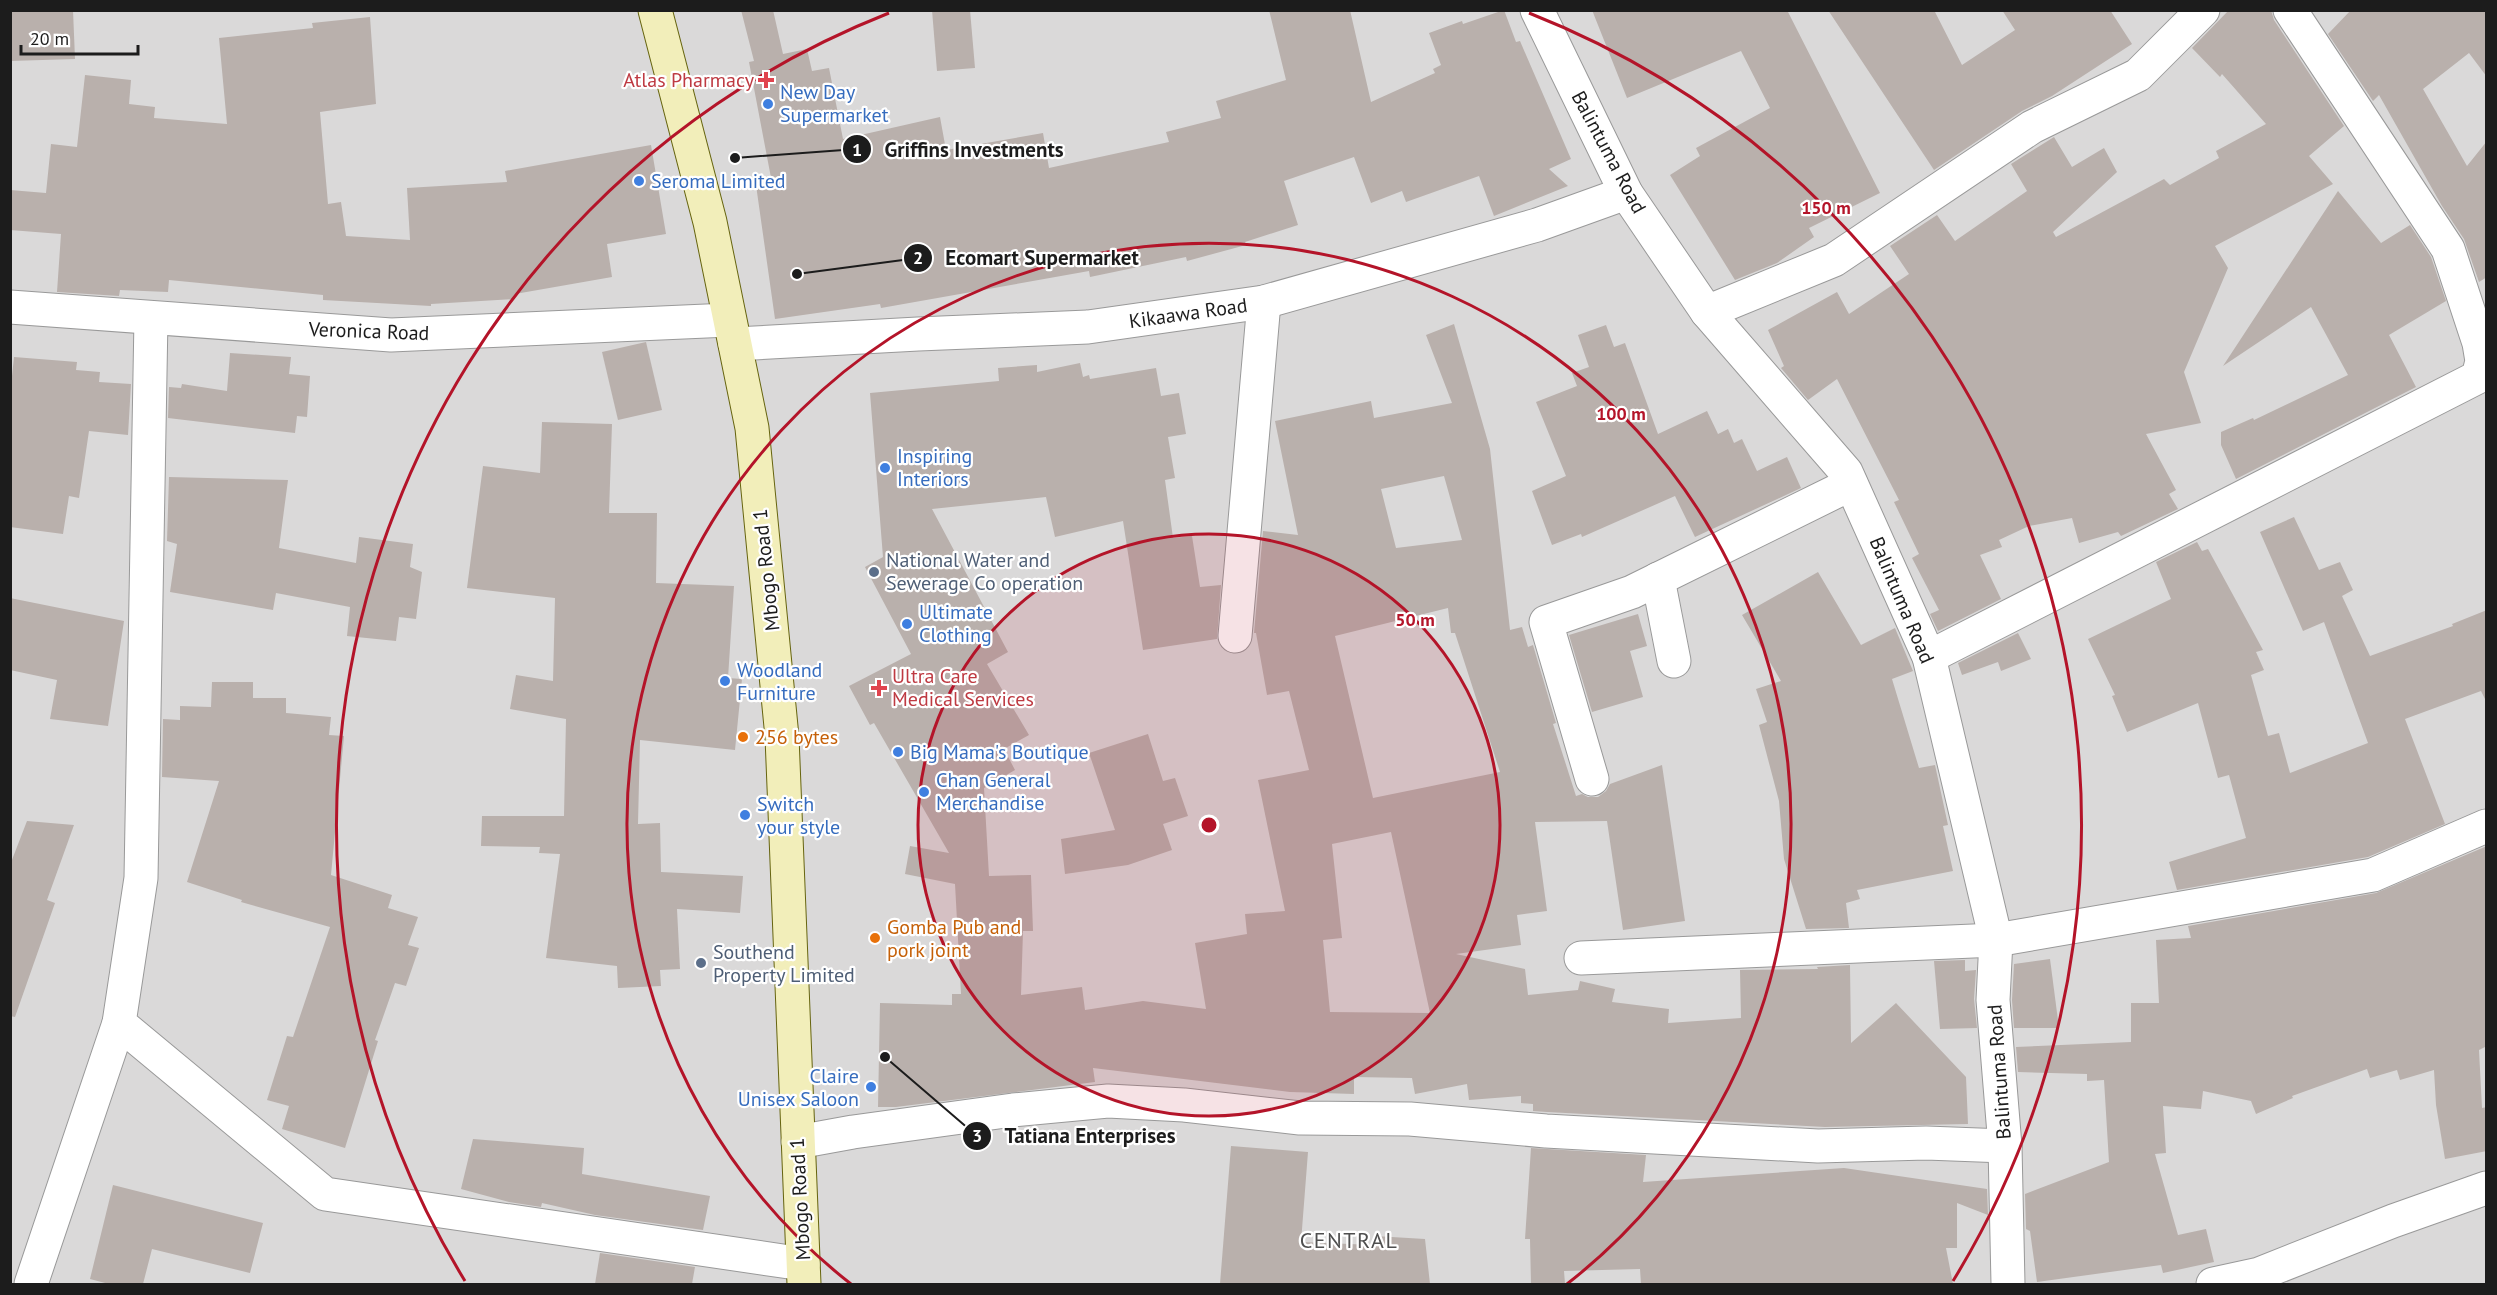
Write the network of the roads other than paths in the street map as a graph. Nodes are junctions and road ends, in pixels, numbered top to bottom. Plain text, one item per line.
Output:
1 (656, 10) edge
2 (1537, 10) edge
3 (2203, 10) edge
4 (2290, 10) edge
5 (1626, 193) junction
6 (1263, 302) junction
7 (10, 307) edge
8 (1707, 312) junction
9 (151, 318) junction
10 (732, 332) junction
11 (1851, 484) junction
12 (1658, 579) junction
13 (1235, 636) dead end
14 (1929, 657) junction
15 (1674, 661) dead end
16 (1592, 779) dead end
17 (2487, 826) edge
18 (1996, 940) junction
19 (1581, 958) dead end
20 (119, 1023) junction
21 (798, 1142) junction
22 (2005, 1146) junction
23 (2487, 1188) edge
24 (804, 1274) edge
25 (31, 1284) edge
26 (2008, 1284) edge
27 (2213, 1284) edge

1 - 10 main road, Mbogo Road 1
2 - 5 street, Balintuma Road
3 - 8 street
4 - 14 street
5 - 6 street, Kikaawa Road
5 - 8 street, Balintuma Road
6 - 10 street, Kikaawa Road
6 - 13 street
7 - 9 street, Veronica Road
8 - 11 street, Balintuma Road
9 - 10 street, Veronica Road
9 - 20 street
10 - 21 main road, Mbogo Road 1
11 - 12 street
11 - 14 street, Balintuma Road
12 - 15 street
12 - 16 street
14 - 18 street, Balintuma Road
17 - 18 street
18 - 19 street
18 - 22 street, Balintuma Road
20 - 24 street
20 - 25 street
21 - 22 street
21 - 24 main road, Mbogo Road 1
22 - 26 street, Balintuma Road
23 - 27 street

